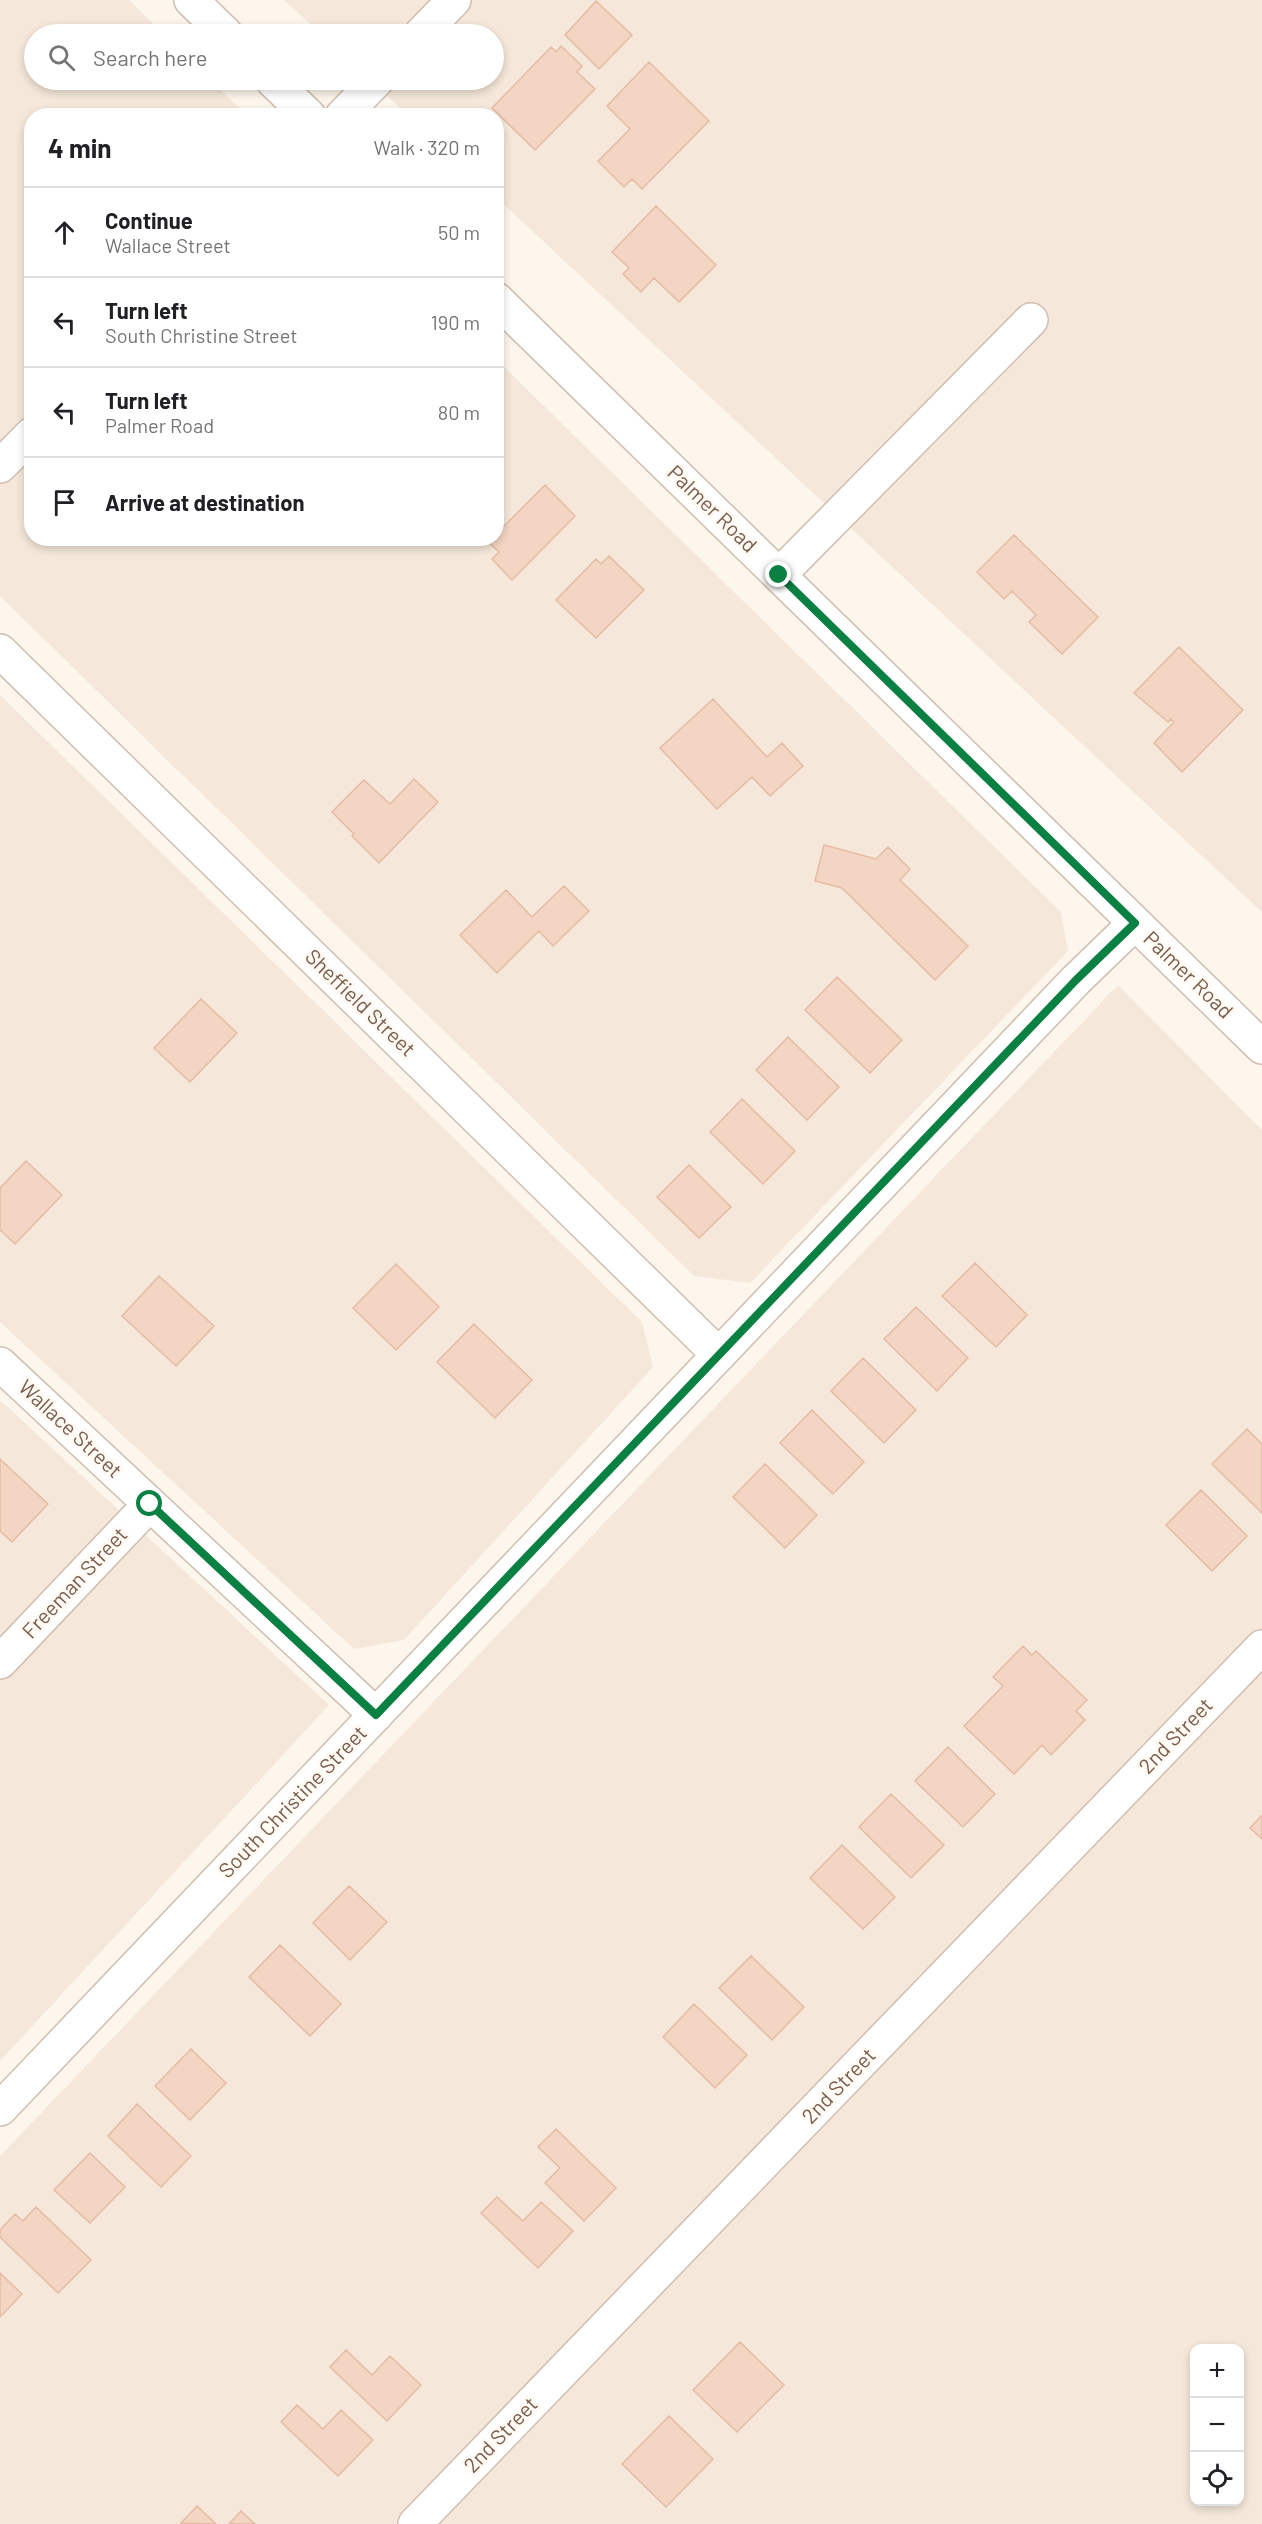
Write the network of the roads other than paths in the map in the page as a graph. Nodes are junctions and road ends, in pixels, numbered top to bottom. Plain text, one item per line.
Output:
1 (191, 0) edge
2 (454, 0) edge
3 (216, 24) edge
4 (431, 24) edge
5 (283, 90) edge
6 (367, 90) edge
7 (301, 108) edge
8 (350, 108) edge
9 (504, 307) edge
10 (1031, 320) dead end
11 (24, 442) edge
12 (0, 466) edge
13 (779, 575) junction
14 (0, 651) edge
15 (1135, 923) junction
16 (1262, 1047) edge
17 (719, 1355) junction
18 (0, 1364) edge
19 (150, 1504) junction
20 (1262, 1647) edge
21 (0, 1662) edge
22 (376, 1715) junction
23 (0, 2109) edge
24 (415, 2524) edge

1 - 3 street
2 - 4 street
5 - 7 street
6 - 8 street
9 - 13 street, Palmer Road
10 - 13 street
11 - 12 street
13 - 15 street, Palmer Road
14 - 17 street, Sheffield Street
15 - 16 street, Palmer Road
15 - 17 street, South Christine Street
17 - 22 street, South Christine Street
18 - 19 street, Wallace Street
19 - 21 street, Freeman Street
19 - 22 street, Wallace Street
20 - 24 street, 2nd Street
22 - 23 street, South Christine Street

